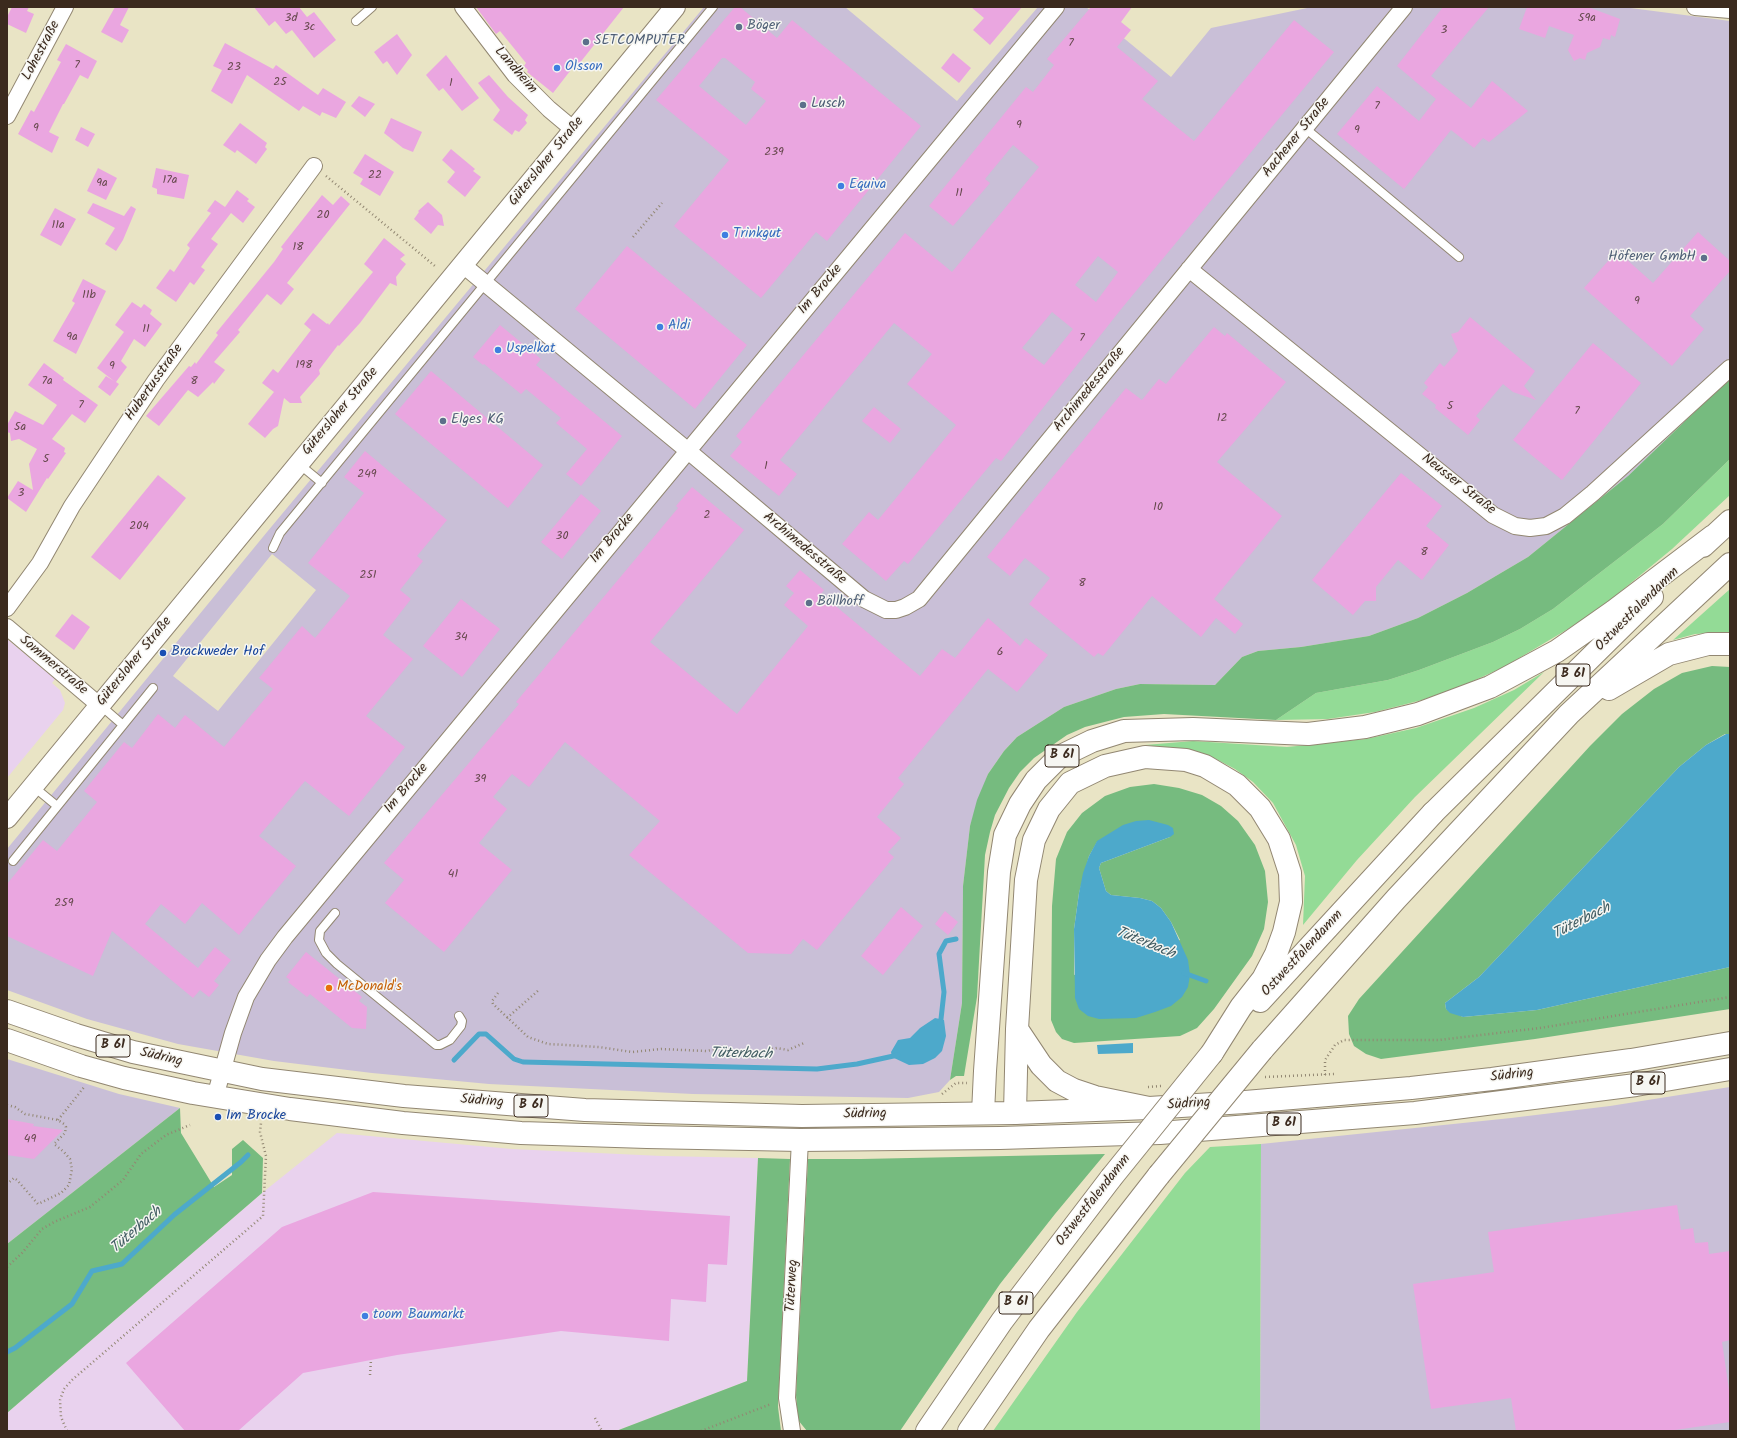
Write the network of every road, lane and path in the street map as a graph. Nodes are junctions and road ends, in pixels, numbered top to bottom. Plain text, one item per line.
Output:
1 (65, 7) edge
2 (372, 7) edge
3 (463, 7) edge
4 (675, 7) edge
5 (713, 7) edge
6 (1056, 7) edge
7 (1404, 7) edge
8 (1694, 7) edge
9 (1730, 10) edge
10 (356, 21) dead end
11 (7, 116) edge
12 (1305, 128) junction
13 (574, 130) junction
14 (314, 166) joint
15 (662, 202) dead end
16 (633, 238) dead end
17 (1459, 257) dead end
18 (463, 265) junction
19 (435, 266) dead end
20 (1189, 269) junction
21 (485, 284) junction
22 (1730, 368) edge
23 (687, 450) junction
24 (299, 463) junction
25 (322, 483) junction
26 (1730, 521) edge
27 (1713, 536) junction
28 (273, 548) dead end
29 (1730, 564) edge
30 (7, 608) edge
31 (7, 627) edge
32 (1730, 644) edge
33 (153, 688) dead end
34 (100, 705) junction
35 (1569, 714) junction
36 (123, 725) junction
37 (34, 786) junction
38 (57, 806) junction
39 (7, 818) edge
40 (13, 861) dead end
41 (335, 913) dead end
42 (540, 989) dead end
43 (498, 993) dead end
44 (1730, 997) edge
45 (7, 1012) edge
46 (459, 1016) dead end
47 (507, 1018) junction
48 (1017, 1029) junction
49 (7, 1040) edge
50 (804, 1043) dead end
51 (1730, 1043) edge
52 (1212, 1053) junction
53 (1730, 1069) edge
54 (222, 1071) junction
55 (86, 1084) dead end
56 (1327, 1095) junction
57 (215, 1097) junction
58 (7, 1105) edge
59 (1149, 1108) junction
60 (1015, 1113) junction
61 (983, 1114) junction
62 (58, 1120) junction
63 (262, 1121) dead end
64 (190, 1125) dead end
65 (1000, 1138) junction
66 (800, 1140) junction
67 (7, 1184) edge
68 (7, 1267) edge
69 (371, 1360) dead end
70 (370, 1375) dead end
71 (787, 1398) junction
72 (595, 1418) dead end
73 (67, 1431) edge
74 (602, 1431) edge
75 (701, 1431) edge
76 (792, 1431) edge
77 (927, 1431) edge
78 (969, 1431) edge

1 - 11 street, Lohestraße
2 - 10 lane
3 - 13 street, Landheim
4 - 13 street, Gütersloher Straße
5 - 21 lane
6 - 23 street, Im Brocke
7 - 12 street, Aachener Straße
8 - 9 street
12 - 17 lane
12 - 20 street, Aachener Straße
13 - 18 street, Gütersloher Straße
14 - 19 path
14 - 30 street, Hubertusstraße
15 - 16 path
18 - 21 street, Archimedesstraße
18 - 24 street, Gütersloher Straße
20 - 22 street, Neusser Straße
20 - 23 street, Archimedesstraße
21 - 23 street, Archimedesstraße
21 - 25 lane
23 - 54 street, Im Brocke
24 - 25 lane
24 - 34 street, Gütersloher Straße
25 - 28 lane
26 - 27 main road, Ostwestfalendamm / B 61
27 - 52 main road, Ostwestfalendamm / B 61
27 - 61 main road, B 61
29 - 35 main road, Ostwestfalendamm / B 61
31 - 34 street, Sommerstraße
32 - 35 main road
33 - 36 lane
34 - 36 lane
34 - 37 street, Gütersloher Straße
35 - 78 main road, Ostwestfalendamm / B 61, bridge
36 - 38 lane
37 - 38 lane
37 - 39 street, Gütersloher Straße
38 - 40 lane
41 - 46 lane
42 - 47 path
43 - 47 path
44 - 56 path
45 - 54 main road, Südring / B 61
47 - 50 path
48 - 52 main road
48 - 59 main road
48 - 60 main road
49 - 57 main road, Südring / B 61
51 - 56 main road, Südring
52 - 77 main road, Ostwestfalendamm / B 61, bridge
53 - 65 main road, Südring / B 61
54 - 57 street, Im Brocke
54 - 61 main road, Südring / B 61
55 - 62 path
56 - 59 main road, Südring
57 - 66 main road, Südring / B 61
58 - 62 path
59 - 60 main road, Südring
60 - 61 main road, Südring
60 - 65 main road
61 - 65 main road
62 - 67 path
63 - 73 path
64 - 68 path
65 - 66 main road, Südring / B 61
66 - 71 street, Tüterweg
69 - 70 path
71 - 75 path
71 - 76 street, Tüterweg
72 - 74 path

